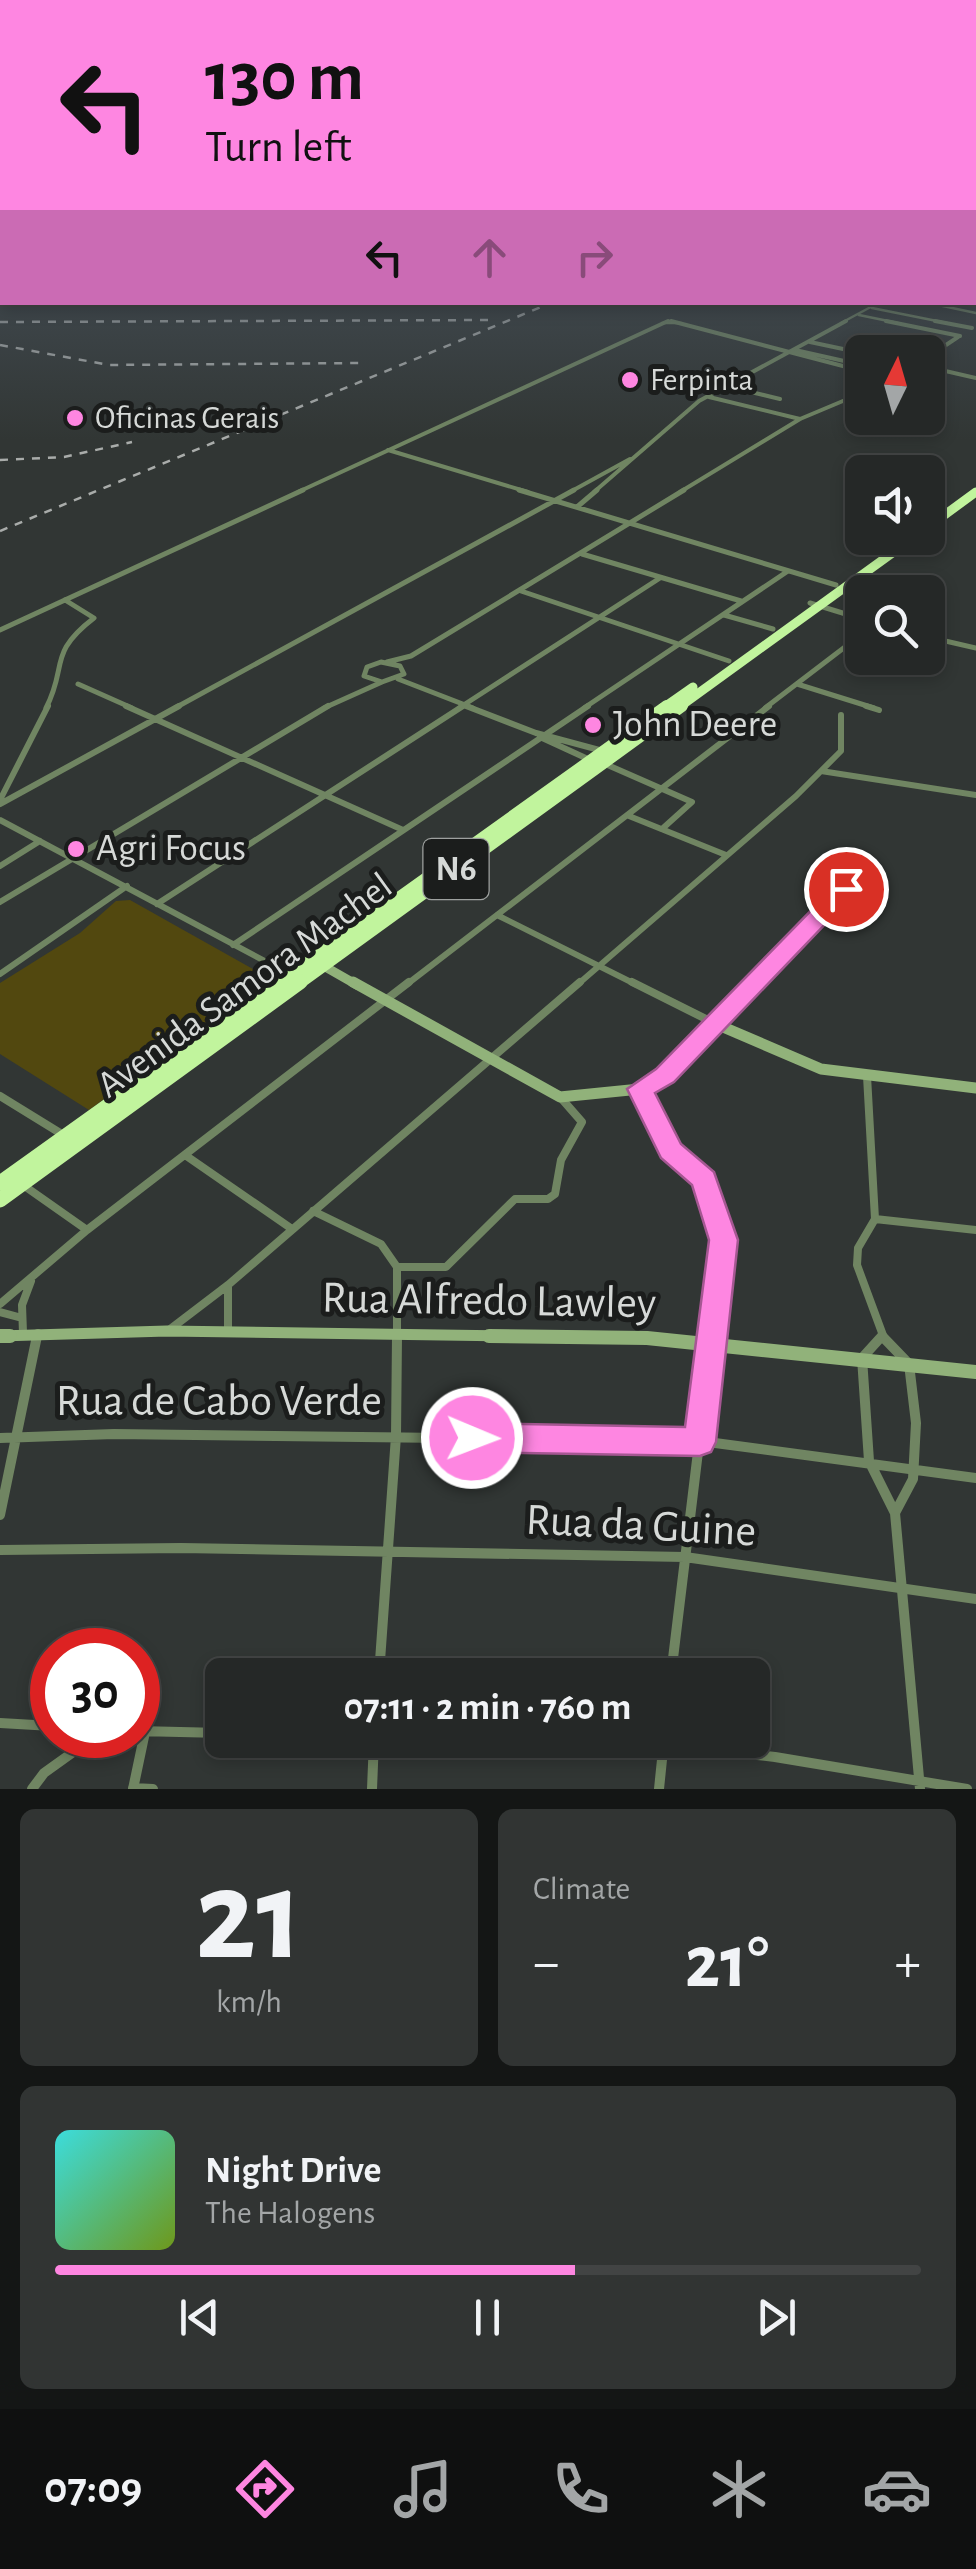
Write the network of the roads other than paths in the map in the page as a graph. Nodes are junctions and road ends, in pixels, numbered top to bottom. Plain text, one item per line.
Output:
1 (875, 305) edge
2 (938, 305) edge
3 (870, 308) junction
4 (976, 313) edge
5 (858, 315) junction
6 (974, 327) edge
7 (960, 336) junction
8 (809, 342) junction
9 (945, 346) edge
10 (845, 349) edge
11 (794, 350) junction
12 (786, 354) junction
13 (845, 364) edge
14 (845, 365) edge
15 (945, 371) edge
16 (976, 378) edge
17 (725, 386) junction
18 (706, 396) junction
19 (780, 399) dead end
20 (845, 400) edge
21 (800, 419) junction
22 (388, 450) junction
23 (630, 459) junction
24 (976, 489) edge
25 (553, 500) junction
26 (577, 507) junction
27 (945, 511) edge
28 (632, 523) junction
29 (582, 554) junction
30 (878, 555) edge
31 (887, 555) edge
32 (788, 570) junction
33 (660, 578) junction
34 (836, 585) junction
35 (520, 591) junction
36 (65, 600) junction
37 (742, 601) junction
38 (815, 605) junction
39 (845, 614) edge
40 (723, 615) junction
41 (598, 619) junction
42 (0, 630) edge
43 (773, 630) junction
44 (945, 641) edge
45 (678, 645) junction
46 (845, 647) edge
47 (976, 648) edge
48 (410, 656) junction
49 (728, 661) junction
50 (387, 662) junction
51 (403, 668) junction
52 (364, 676) junction
53 (398, 679) junction
54 (382, 682) junction
55 (78, 684) dead end
56 (796, 684) junction
57 (346, 695) junction
58 (466, 706) junction
59 (879, 710) dead end
60 (841, 715) dead end
61 (153, 720) junction
62 (536, 732) junction
63 (550, 734) junction
64 (542, 740) junction
65 (238, 758) junction
66 (598, 758) junction
67 (820, 771) junction
68 (662, 789) junction
69 (976, 795) edge
70 (328, 796) junction
71 (0, 802) edge
72 (629, 816) junction
73 (0, 820) edge
74 (662, 829) junction
75 (403, 830) junction
76 (40, 841) junction
77 (726, 856) junction
78 (72, 858) junction
79 (847, 858) dead end
80 (0, 866) edge
81 (127, 886) junction
82 (0, 902) edge
83 (157, 904) junction
84 (496, 915) junction
85 (363, 930) junction
86 (233, 945) junction
87 (322, 966) junction
88 (598, 967) junction
89 (0, 974) edge
90 (290, 975) junction
91 (386, 1000) junction
92 (261, 1004) junction
93 (716, 1024) junction
94 (490, 1056) junction
95 (866, 1076) junction
96 (976, 1088) edge
97 (640, 1089) junction
98 (0, 1096) edge
99 (560, 1097) junction
100 (79, 1132) junction
101 (53, 1154) junction
102 (185, 1155) junction
103 (0, 1183) edge
104 (22, 1184) junction
105 (0, 1200) edge
106 (313, 1211) junction
107 (876, 1219) junction
108 (292, 1229) junction
109 (88, 1230) junction
110 (976, 1230) edge
111 (397, 1267) junction
112 (32, 1280) junction
113 (228, 1286) junction
114 (0, 1304) edge
115 (0, 1312) edge
116 (24, 1318) junction
117 (168, 1331) junction
118 (38, 1332) junction
119 (228, 1332) junction
120 (23, 1333) junction
121 (397, 1333) junction
122 (0, 1336) edge
123 (882, 1336) junction
124 (712, 1342) junction
125 (862, 1358) junction
126 (910, 1364) junction
127 (976, 1372) edge
128 (17, 1436) junction
129 (396, 1436) junction
130 (0, 1438) edge
131 (700, 1442) junction
132 (869, 1461) junction
133 (919, 1468) junction
134 (976, 1478) edge
135 (895, 1513) junction
136 (0, 1515) edge
137 (0, 1550) edge
138 (389, 1551) junction
139 (684, 1558) junction
140 (902, 1585) junction
141 (976, 1598) edge
142 (380, 1658) edge
143 (674, 1658) edge
144 (0, 1723) edge
145 (30, 1725) edge
146 (160, 1732) edge
147 (205, 1734) edge
148 (65, 1758) edge
149 (137, 1758) edge
150 (373, 1758) edge
151 (662, 1758) edge
152 (759, 1758) edge
153 (920, 1785) edge
154 (32, 1789) edge
155 (133, 1789) edge
156 (153, 1789) edge
157 (372, 1789) edge
158 (659, 1789) edge
159 (966, 1789) edge

1 - 3 street
2 - 4 street
3 - 5 street
3 - 6 street
5 - 7 street
5 - 8 street
6 - 7 street
7 - 9 street
8 - 10 street
8 - 11 street
11 - 12 street
11 - 13 street
12 - 14 street
12 - 17 street
12 - 22 street
15 - 16 street
17 - 18 street
17 - 19 street
18 - 21 street
18 - 23 street
20 - 21 street
21 - 28 street
22 - 25 street
22 - 36 street
23 - 25 street
23 - 26 street
24 - 27 highway
25 - 26 street
25 - 61 street
26 - 28 street
28 - 29 street
28 - 32 street
29 - 33 street
29 - 35 street
30 - 34 highway, Avenida Samora Machel / N6
31 - 38 highway, Avenida Samora Machel / N6
32 - 34 street
32 - 37 street
33 - 37 street
33 - 41 street
34 - 38 highway, Avenida Samora Machel / N6
35 - 41 street
35 - 48 street
36 - 42 street
36 - 71 street
37 - 40 street
38 - 39 street
38 - 43 highway, Avenida Samora Machel / N6
38 - 66 highway, Avenida Samora Machel / N6
40 - 43 street
40 - 45 street
41 - 45 street
41 - 58 street
43 - 49 highway, Avenida Samora Machel / N6
44 - 47 street
45 - 49 street
45 - 63 street
46 - 56 street
48 - 50 street
48 - 51 street
49 - 66 highway, Avenida Samora Machel / N6
50 - 51 street
50 - 52 street
51 - 53 street
52 - 54 street
52 - 57 street
53 - 54 street
53 - 58 street
54 - 57 street
55 - 61 street
56 - 59 street
56 - 68 street
57 - 65 street
58 - 62 street
58 - 70 street
60 - 67 street
61 - 65 street
61 - 71 street
62 - 63 street
62 - 64 street
63 - 64 street
63 - 66 street
64 - 66 street
64 - 75 street
65 - 70 street
65 - 78 street
66 - 68 street
66 - 85 highway, Avenida Samora Machel / N6
67 - 69 street
67 - 77 street
68 - 72 street
68 - 74 street
70 - 75 street
70 - 83 street
72 - 74 street
72 - 84 street
73 - 76 street
74 - 77 street
75 - 86 street
76 - 78 street
76 - 80 street
77 - 88 street
78 - 81 street
78 - 82 street
79 - 93 street
81 - 83 street
81 - 89 street
83 - 86 street
84 - 88 street
84 - 91 street
85 - 87 highway, Avenida Samora Machel / N6
85 - 90 highway, Avenida Samora Machel / N6
86 - 90 street
87 - 91 main road
87 - 92 highway, Avenida Samora Machel / N6
88 - 93 street
88 - 94 street
90 - 92 highway, Avenida Samora Machel / N6
91 - 94 main road
91 - 102 street
92 - 100 highway, Avenida Samora Machel / N6
93 - 95 main road
93 - 97 main road
94 - 99 main road
94 - 106 street
95 - 96 main road
95 - 107 street
97 - 99 main road
97 - 124 street
98 - 100 street
99 - 111 street
100 - 101 highway, Avenida Samora Machel / N6
100 - 101 highway, Avenida Samora Machel / N6
101 - 103 highway, Avenida Samora Machel / N6
101 - 104 highway, Avenida Samora Machel / N6
102 - 108 street
102 - 109 street
104 - 105 highway, Avenida Samora Machel / N6
104 - 109 street
106 - 108 street
106 - 111 street
107 - 110 street
107 - 123 street
108 - 113 street
109 - 112 street
111 - 121 street
112 - 114 street
112 - 116 street
113 - 117 street
113 - 119 street
115 - 116 street
116 - 120 street
117 - 118 main road, Rua Alfredo Lawley
117 - 119 main road, Rua Alfredo Lawley
118 - 120 main road, Rua Alfredo Lawley
118 - 128 street
119 - 121 main road, Rua Alfredo Lawley
120 - 122 main road, Rua Alfredo Lawley
121 - 124 main road, Rua Alfredo Lawley
121 - 129 street
123 - 125 street
123 - 126 street
124 - 125 main road, Rua Alfredo Lawley
124 - 131 street
125 - 126 main road, Rua Alfredo Lawley
125 - 132 street
126 - 127 main road, Rua Alfredo Lawley
126 - 133 street
128 - 129 street, Rua de Cabo Verde
128 - 130 street, Rua de Cabo Verde
128 - 136 street
129 - 131 street, Rua de Cabo Verde
129 - 138 street
131 - 132 street, Rua de Cabo Verde
131 - 139 street
132 - 133 street, Rua de Cabo Verde
132 - 135 street
133 - 134 street, Rua de Cabo Verde
133 - 135 street
135 - 140 street
137 - 138 street, Rua da Guine
138 - 139 street, Rua da Guine
138 - 142 street
139 - 140 street, Rua da Guine
139 - 143 street
140 - 141 street, Rua da Guine
140 - 153 street
144 - 145 street
146 - 147 street
148 - 154 street
149 - 155 street
150 - 157 street
151 - 158 street
152 - 153 street
153 - 159 street
155 - 156 street

